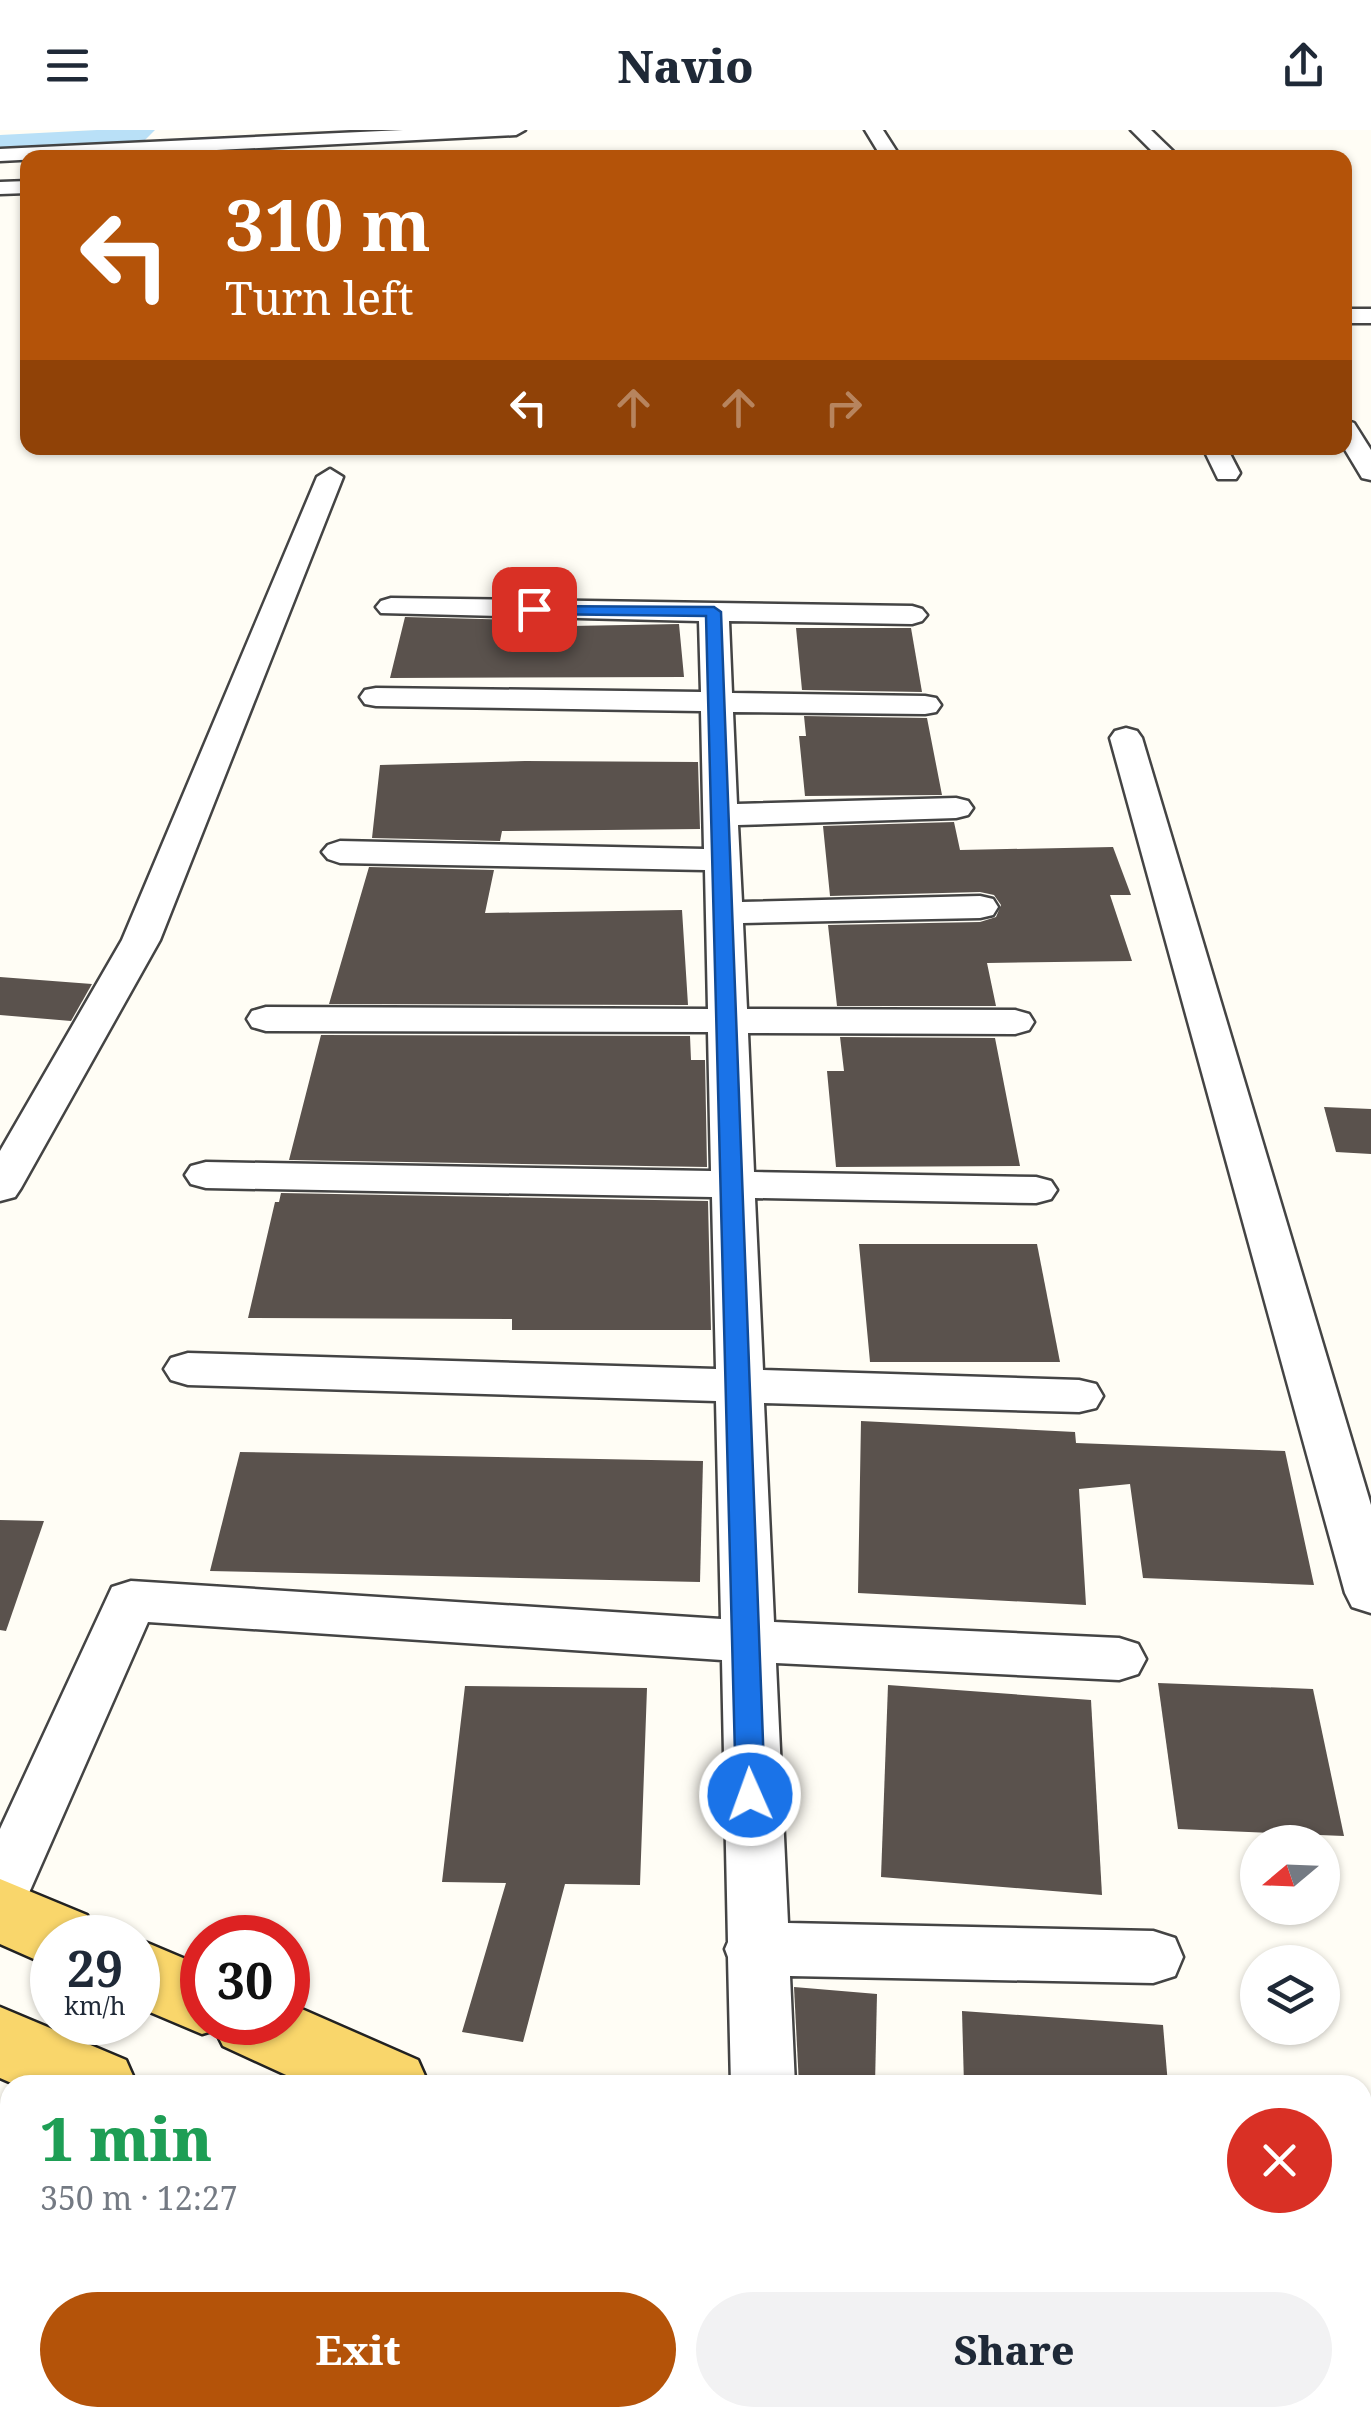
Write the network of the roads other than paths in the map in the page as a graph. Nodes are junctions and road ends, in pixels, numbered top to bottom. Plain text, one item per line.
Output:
1 (516, 130) edge
2 (1140, 130) edge
3 (326, 148) edge
4 (250, 150) edge
5 (1162, 150) edge
6 (1352, 440) edge
7 (1218, 455) edge
8 (1371, 472) edge
9 (1227, 474) dead end
10 (330, 477) dead end
11 (391, 607) dead end
12 (714, 612) junction
13 (912, 615) dead end
14 (376, 697) dead end
15 (716, 702) junction
16 (925, 705) dead end
17 (1126, 738) dead end
18 (956, 808) dead end
19 (720, 838) junction
20 (340, 852) dead end
21 (980, 907) dead end
22 (723, 913) junction
23 (266, 1020) dead end
24 (726, 1022) junction
25 (1015, 1022) dead end
26 (206, 1175) dead end
27 (731, 1184) junction
28 (0, 1188) edge
29 (1036, 1190) dead end
30 (188, 1369) dead end
31 (738, 1385) junction
32 (1078, 1396) dead end
33 (1371, 1594) edge
34 (746, 1641) junction
35 (1119, 1659) dead end
36 (0, 1892) edge
37 (0, 1910) edge
38 (30, 1924) edge
39 (755, 1950) junction
40 (1153, 1956) dead end
41 (0, 2041) edge
42 (301, 2045) edge
43 (76, 2075) edge
44 (368, 2075) edge
45 (761, 2075) edge

1 - 3 street
2 - 5 street
3 - 4 street
6 - 8 street
7 - 9 street
10 - 28 street
11 - 12 street
12 - 13 street
12 - 15 street
14 - 15 street
15 - 16 street
15 - 19 street
17 - 33 street
18 - 19 street
19 - 20 street
19 - 22 street
21 - 22 street
22 - 24 street
23 - 24 street
24 - 25 street
24 - 27 street
26 - 27 street
27 - 29 street
27 - 31 street
30 - 31 street
31 - 32 street
31 - 34 street
34 - 35 street
34 - 36 street
34 - 39 street
37 - 38 main road
39 - 40 street
39 - 45 street
41 - 43 main road
42 - 44 main road

